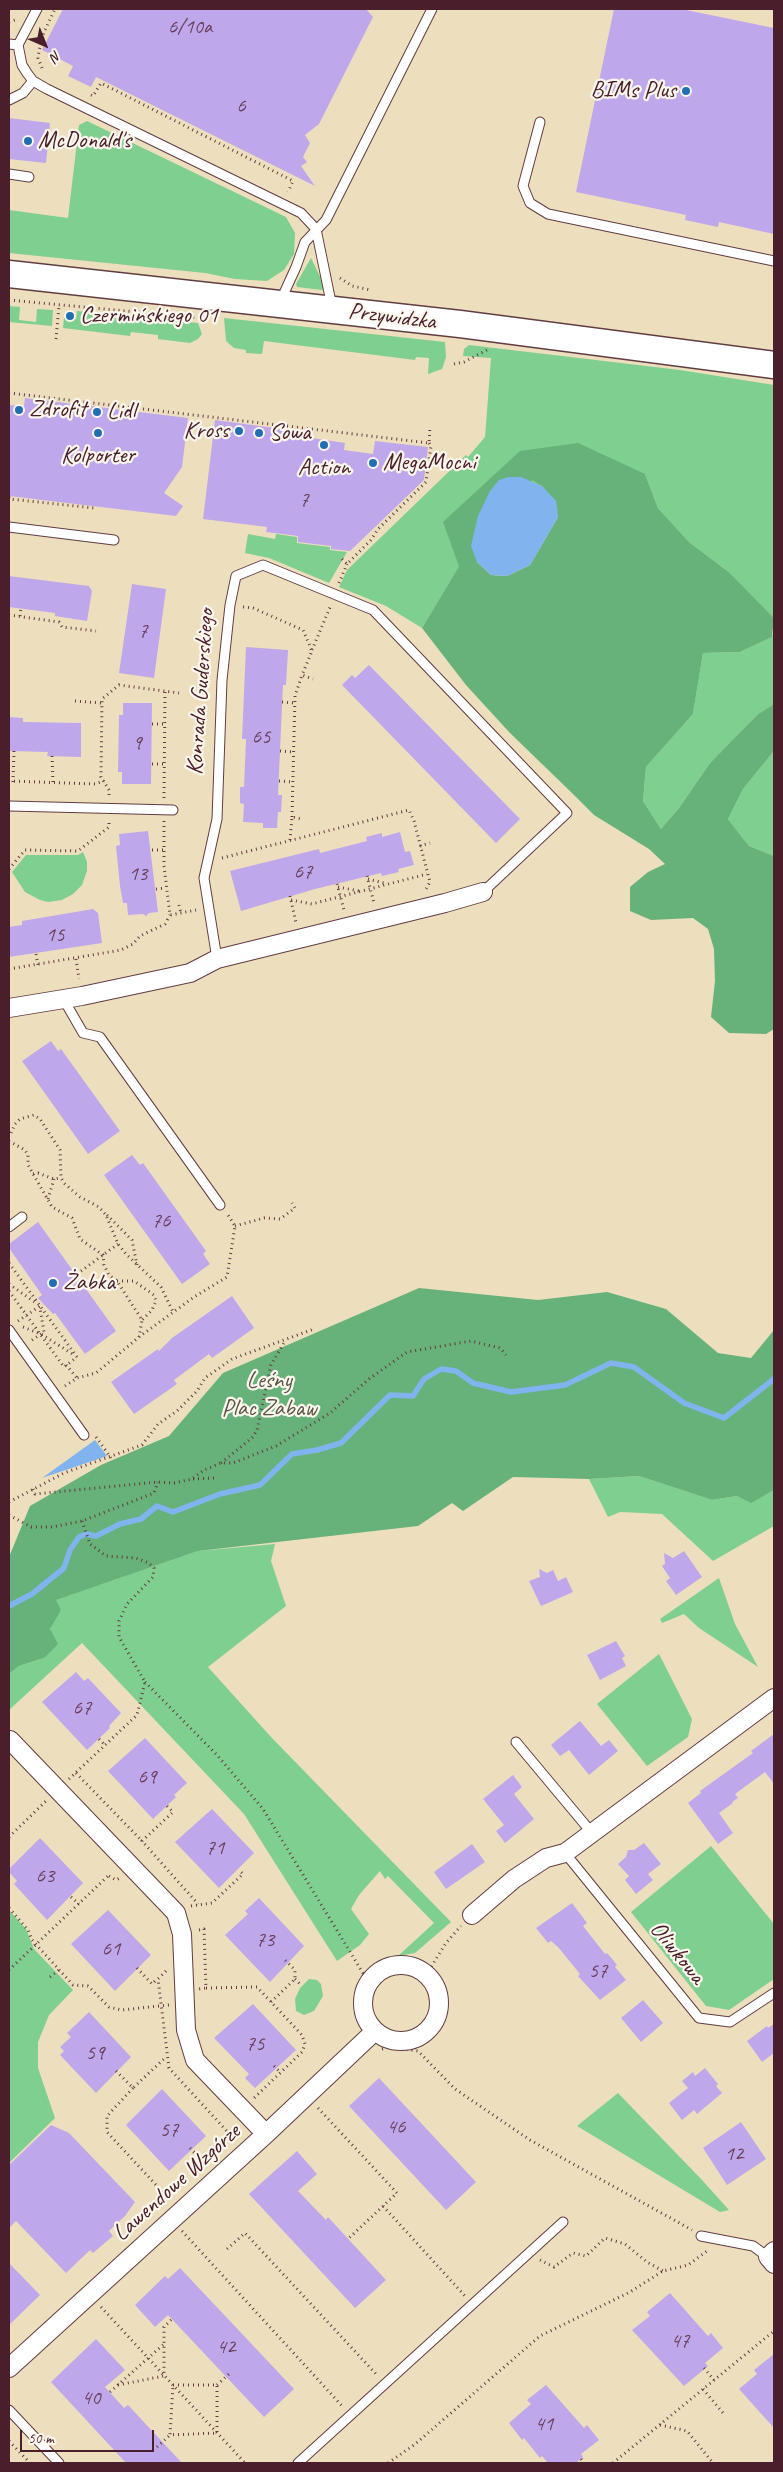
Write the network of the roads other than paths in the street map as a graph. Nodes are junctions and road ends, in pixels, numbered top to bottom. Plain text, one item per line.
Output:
1 (37, 9) edge
2 (432, 9) edge
3 (13, 44) edge
4 (33, 81) junction
5 (9, 100) edge
6 (540, 122) dead end
7 (9, 174) edge
8 (30, 176) dead end
9 (316, 229) junction
10 (774, 261) edge
11 (9, 274) edge
12 (279, 304) junction
13 (333, 310) junction
14 (774, 365) edge
15 (9, 527) edge
16 (114, 540) dead end
17 (9, 806) edge
18 (168, 810) road end
19 (482, 892) joint
20 (217, 959) junction
21 (64, 1000) junction
22 (9, 1008) edge
23 (220, 1205) dead end
24 (22, 1217) dead end
25 (9, 1227) edge
26 (9, 1330) edge
27 (84, 1435) road end
28 (774, 1698) edge
29 (10, 1740) dead end
30 (516, 1742) dead end
31 (592, 1833) junction
32 (565, 1853) junction
33 (472, 1915) road end
34 (774, 1993) edge
35 (375, 2031) junction
36 (266, 2134) junction
37 (563, 2222) dead end
38 (701, 2236) road end
39 (772, 2257) edge
40 (9, 2368) edge
41 (9, 2410) edge
42 (59, 2463) edge
43 (298, 2463) edge

1 - 3 lane
2 - 9 lane
3 - 4 lane
4 - 5 lane
4 - 9 lane
6 - 10 lane
7 - 8 lane
9 - 12 lane
9 - 13 lane
11 - 12 street, Przywidzka
12 - 13 street, Przywidzka
13 - 14 street, Przywidzka
15 - 16 lane
17 - 18 lane
19 - 20 street
19 - 20 lane, Konrada Guderskiego
20 - 21 street
21 - 22 street
21 - 23 lane
24 - 25 lane
26 - 27 lane
28 - 31 street
29 - 36 street
30 - 31 lane
31 - 32 street
32 - 33 street
32 - 34 lane, Oliwkowa
35 - 35 street
35 - 36 street, Lawendowe Wzgórze
36 - 40 street, Lawendowe Wzgórze
37 - 43 lane
38 - 39 lane
41 - 42 lane

